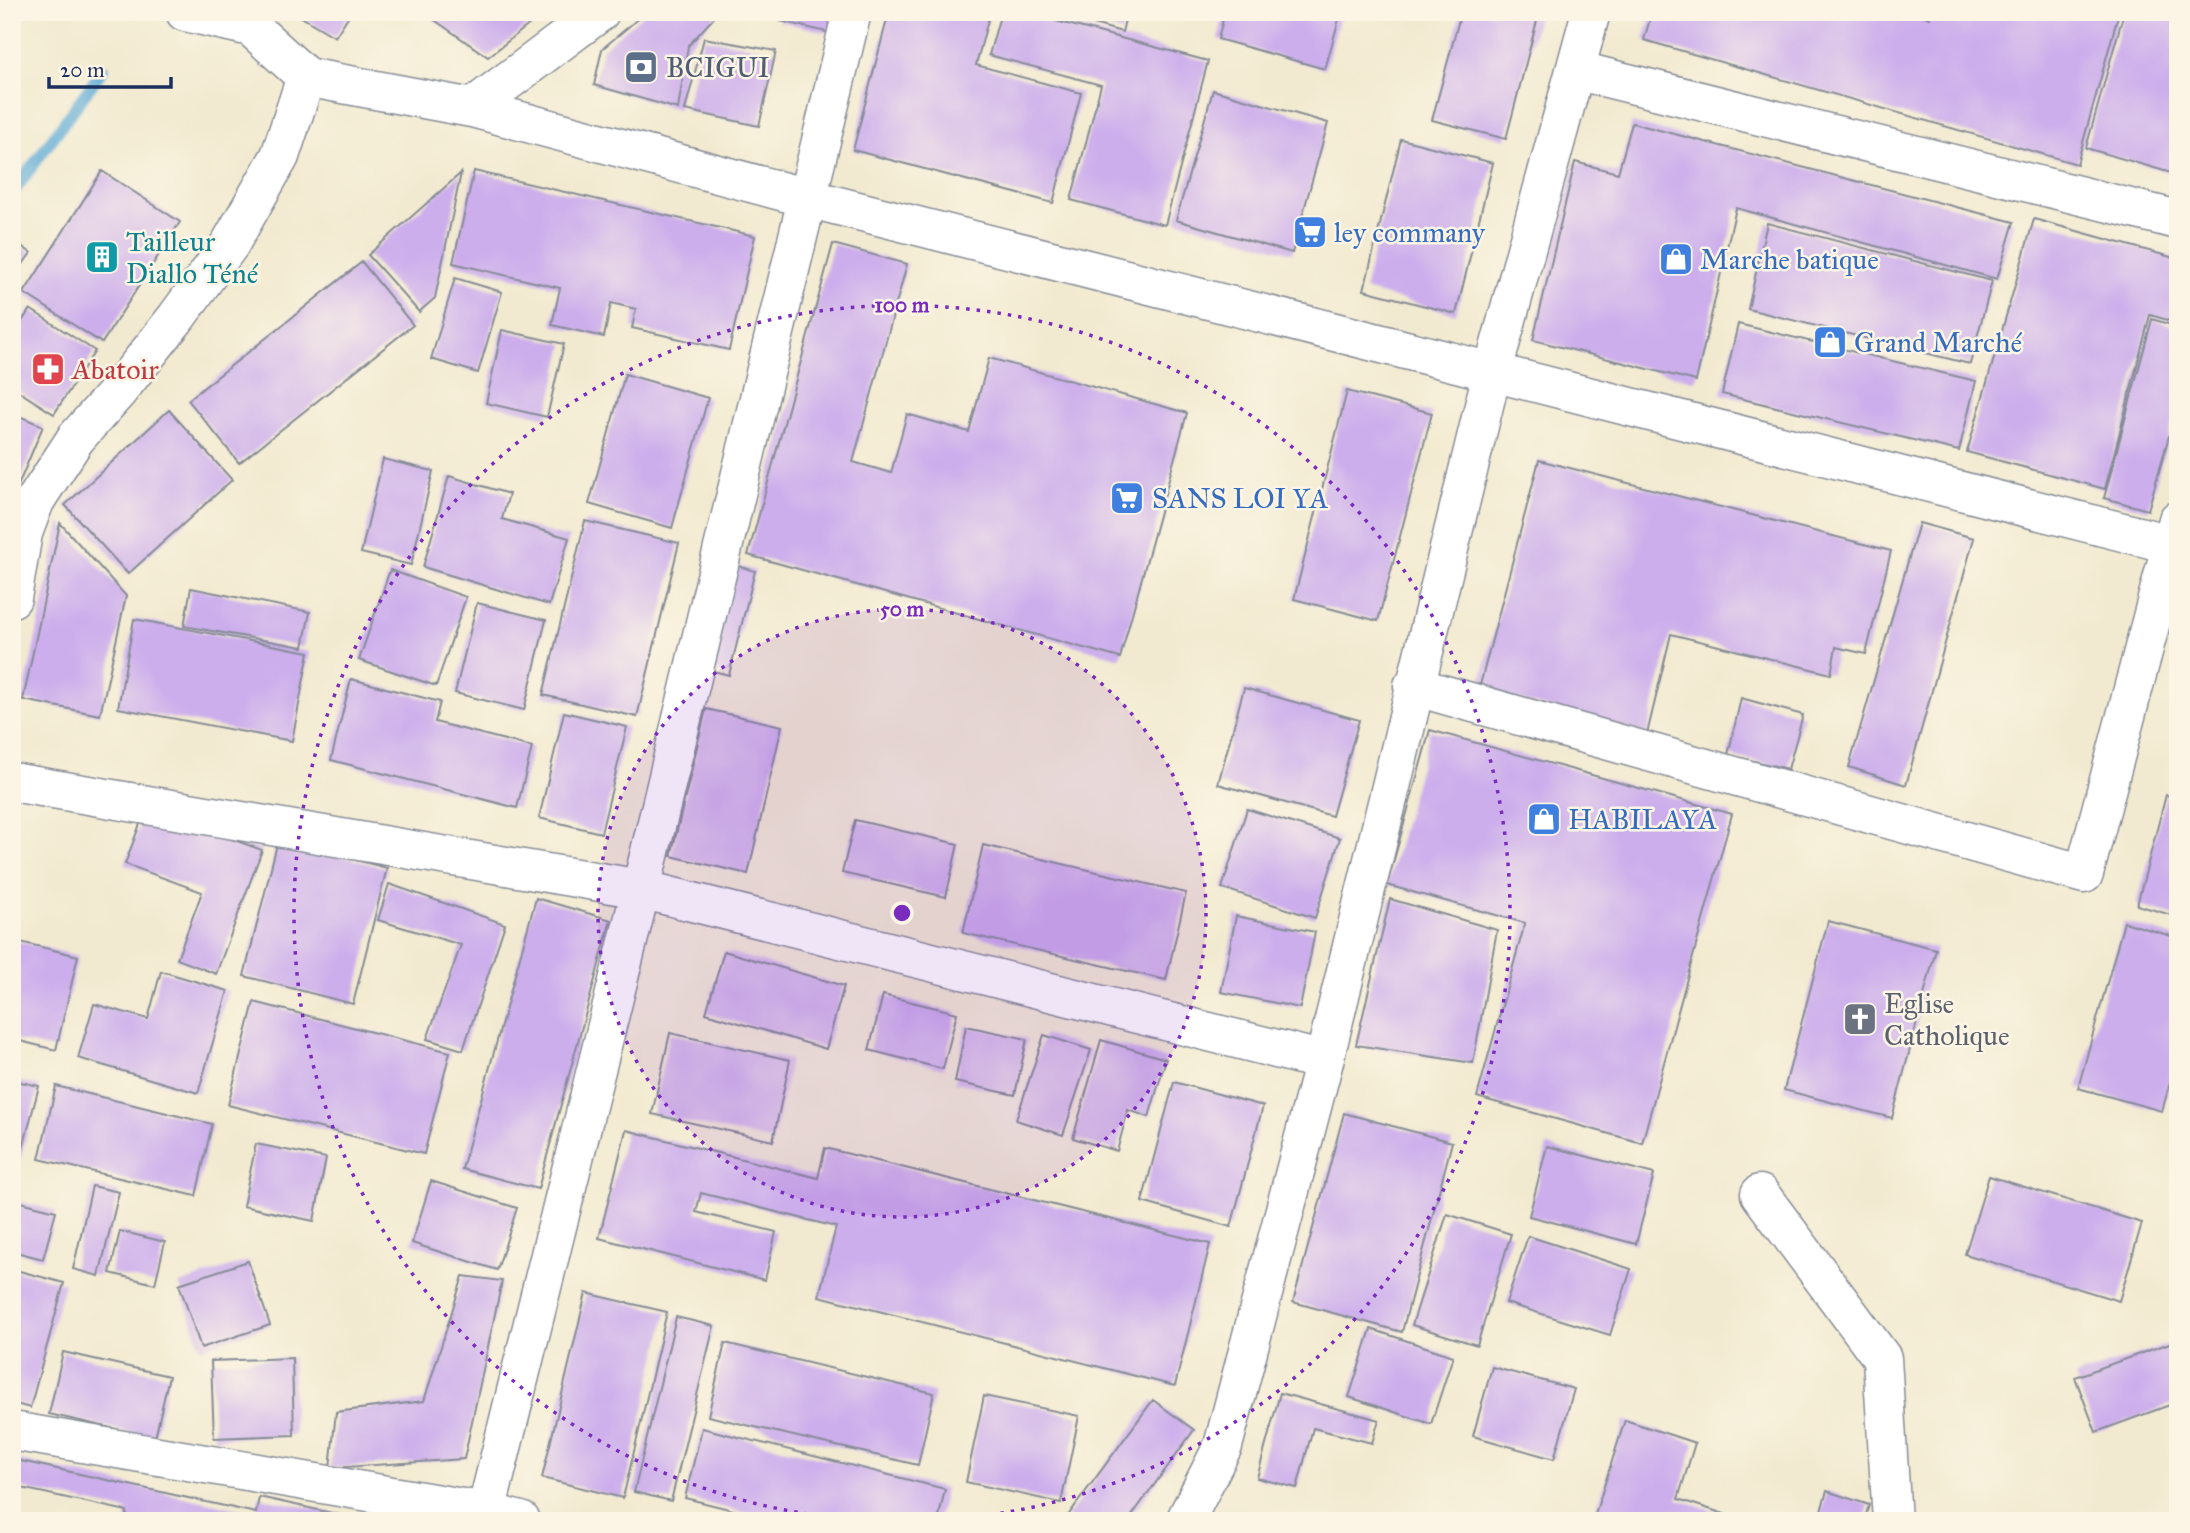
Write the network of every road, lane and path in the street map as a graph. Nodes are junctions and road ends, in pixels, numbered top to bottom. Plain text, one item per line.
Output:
1 (185, 12) edge
2 (600, 12) edge
3 (852, 12) edge
4 (1591, 12) edge
5 (245, 20) edge
6 (1575, 70) junction
7 (306, 76) junction
8 (472, 108) junction
9 (807, 198) junction
10 (2178, 220) edge
11 (1492, 373) junction
12 (2176, 537) edge
13 (12, 598) edge
14 (1413, 686) junction
15 (12, 782) edge
16 (641, 888) junction
17 (1324, 1061) junction
18 (1760, 1194) dead end
19 (12, 1431) edge
20 (504, 1516) edge
21 (1185, 1521) edge
22 (1892, 1521) edge

1 - 5 street
2 - 8 street
3 - 9 street
4 - 6 street
5 - 7 street
6 - 10 street
6 - 11 street
7 - 8 street
7 - 13 street
8 - 9 street
9 - 11 street
9 - 16 street
11 - 12 street
11 - 14 street
12 - 14 street
14 - 17 street
15 - 16 street
16 - 17 street
16 - 20 street
17 - 21 street
18 - 22 street
19 - 20 street

